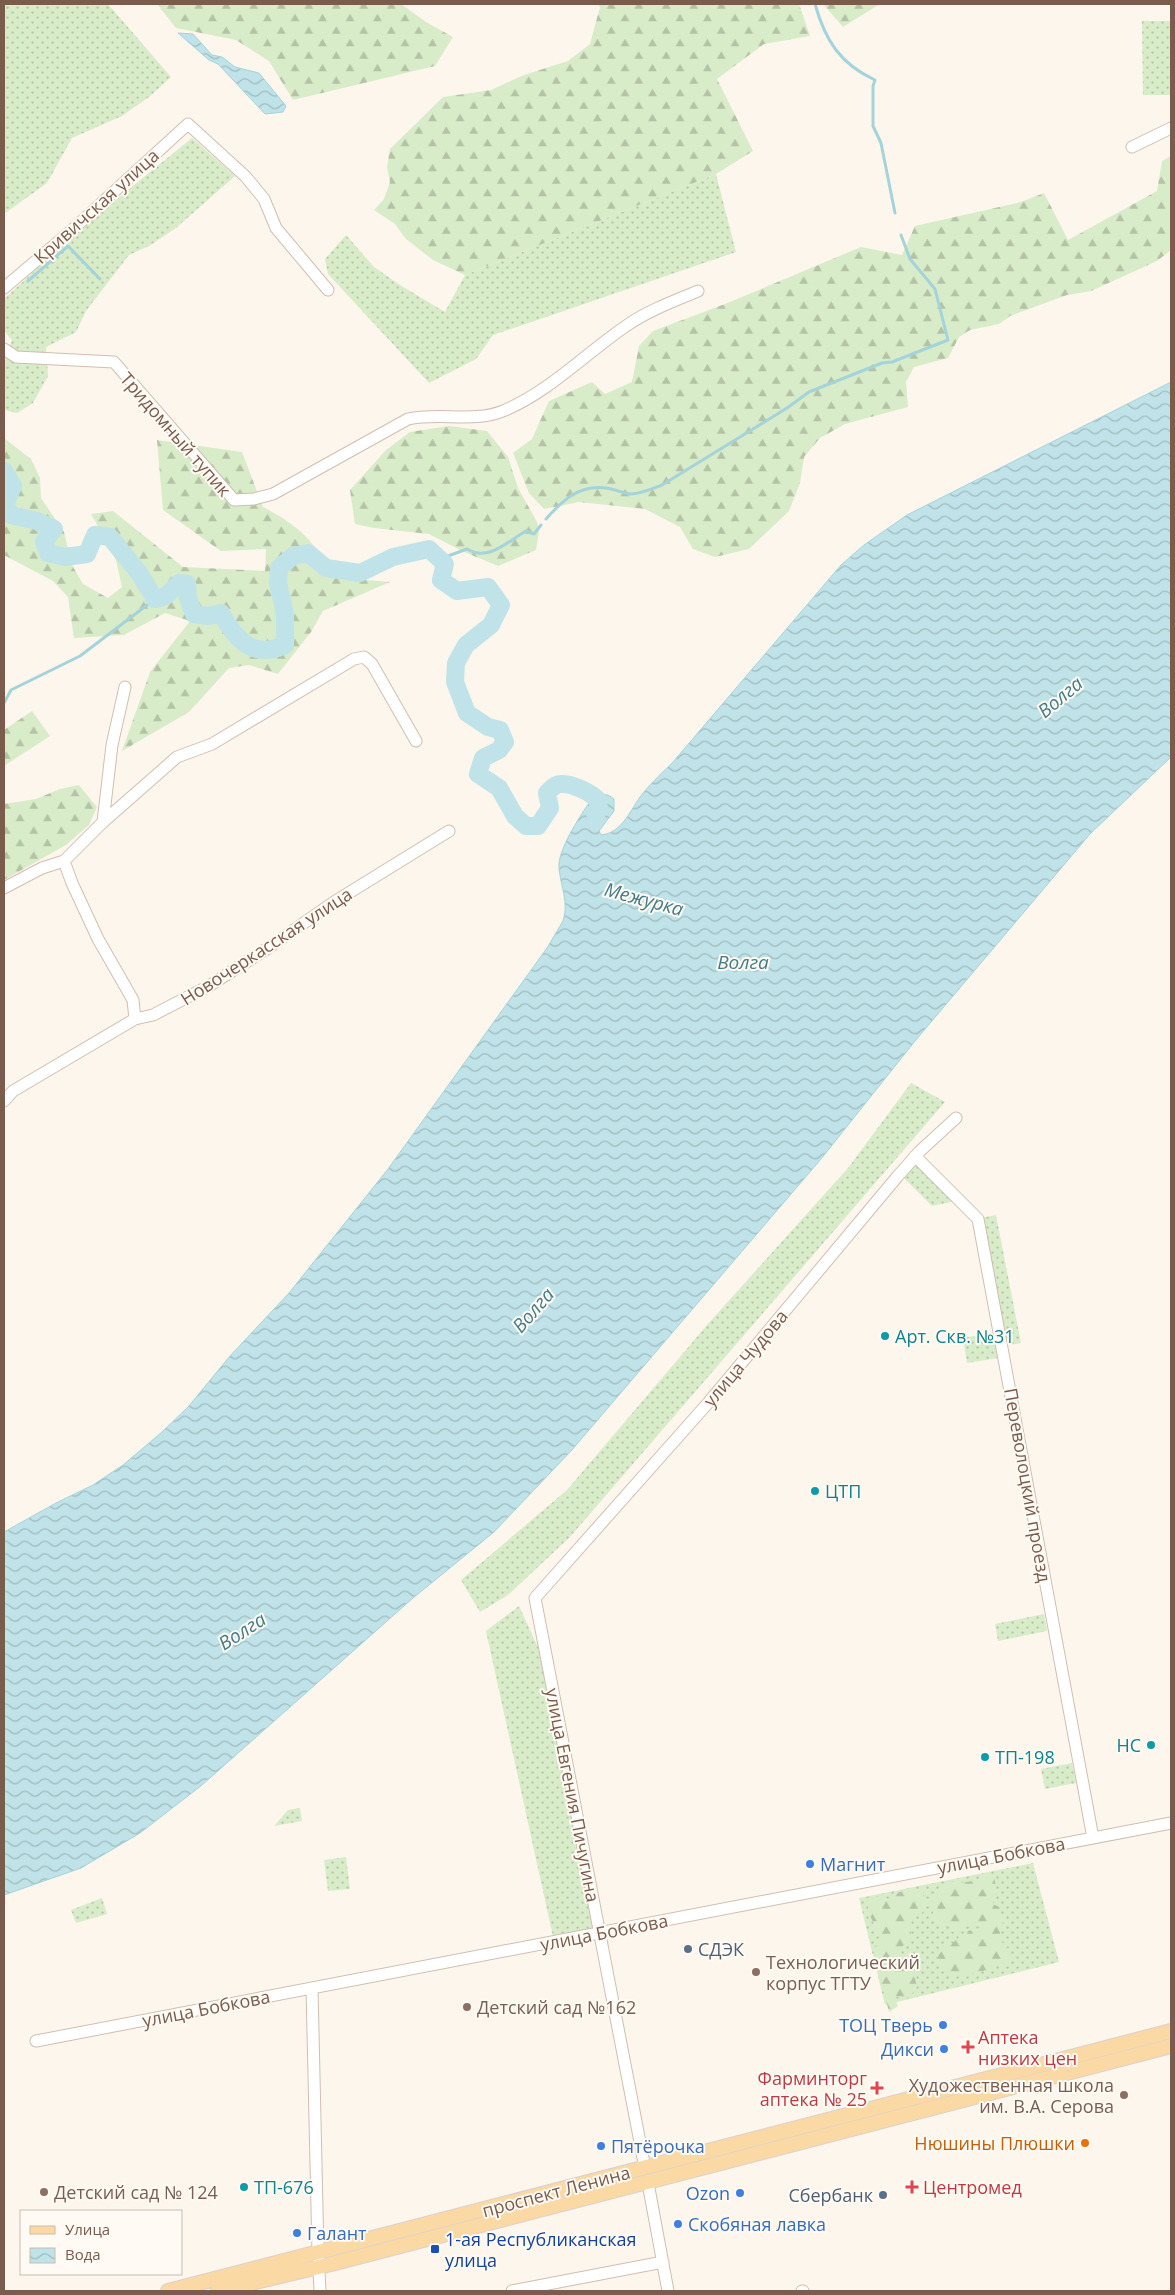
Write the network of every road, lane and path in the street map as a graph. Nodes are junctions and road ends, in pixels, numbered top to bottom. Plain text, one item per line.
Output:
1 (1171, 128) edge
2 (1132, 147) dead end
3 (4, 288) edge
4 (328, 290) dead end
5 (698, 291) dead end
6 (4, 349) edge
7 (125, 687) dead end
8 (416, 742) dead end
9 (103, 822) junction
10 (449, 831) dead end
11 (64, 862) junction
12 (4, 888) edge
13 (135, 1019) junction
14 (4, 1101) edge
15 (956, 1118) dead end
16 (915, 1156) junction
17 (535, 1598) joint
18 (1171, 1823) edge
19 (1093, 1838) junction
20 (599, 1933) junction
21 (312, 1988) junction
22 (1171, 2030) edge
23 (36, 2041) dead end
24 (1171, 2046) edge
25 (649, 2166) junction
26 (648, 2183) junction
27 (318, 2252) junction
28 (663, 2262) junction
29 (318, 2268) junction
30 (168, 2291) edge
31 (218, 2291) edge
32 (320, 2291) edge
33 (512, 2291) edge
34 (668, 2291) edge

1 - 2 street
3 - 4 street, Кривичская улица
5 - 6 street, Тридомный тупик
7 - 9 street
8 - 9 street
9 - 11 street
10 - 13 street, Новочеркасская улица
11 - 12 street
11 - 13 street
13 - 14 street, Новочеркасская улица
15 - 16 street, улица Чудова
16 - 17 street, улица Чудова
16 - 19 street, Переволоцкий проезд
17 - 20 street, улица Евгения Пичугина
18 - 19 street, улица Бобкова
19 - 20 street, улица Бобкова
20 - 21 street, улица Бобкова
20 - 25 street, улица Евгения Пичугина
21 - 23 street, улица Бобкова
21 - 27 street
22 - 25 main road, проспект Ленина
24 - 26 main road, проспект Ленина
25 - 26 main road
25 - 27 main road, проспект Ленина
26 - 28 street
26 - 29 main road, проспект Ленина
27 - 29 street
27 - 30 main road, проспект Ленина
28 - 33 street
28 - 34 street
29 - 31 main road, проспект Ленина
29 - 32 street

